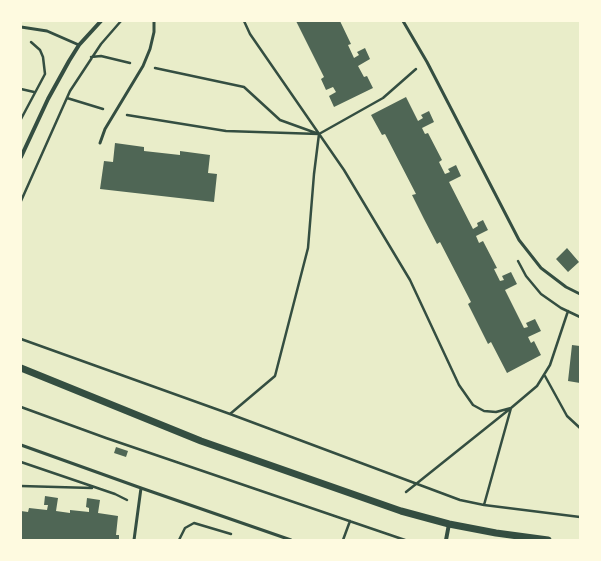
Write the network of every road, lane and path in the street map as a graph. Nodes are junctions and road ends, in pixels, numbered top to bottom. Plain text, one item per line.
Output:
1 (101, 21) edge
2 (121, 21) edge
3 (154, 21) edge
4 (244, 21) edge
5 (402, 21) edge
6 (21, 28) edge
7 (29, 41) dead end
8 (79, 45) junction
9 (91, 57) junction
10 (143, 66) junction
11 (418, 67) dead end
12 (21, 89) edge
13 (34, 92) junction
14 (67, 98) junction
15 (115, 113) junction
16 (21, 119) edge
17 (319, 134) junction
18 (100, 143) dead end
19 (21, 157) edge
20 (21, 201) edge
21 (580, 294) edge
22 (568, 311) dead end
23 (21, 339) edge
24 (21, 368) edge
25 (544, 376) junction
26 (21, 408) edge
27 (511, 408) junction
28 (230, 414) junction
29 (580, 428) edge
30 (21, 445) edge
31 (21, 462) edge
32 (416, 484) junction
33 (21, 486) edge
34 (96, 488) junction
35 (141, 488) junction
36 (406, 492) dead end
37 (129, 502) dead end
38 (484, 505) junction
39 (580, 517) edge
40 (350, 521) junction
41 (449, 524) junction
42 (236, 536) dead end
43 (134, 540) edge
44 (179, 540) edge
45 (291, 540) edge
46 (343, 540) edge
47 (405, 540) edge
48 (446, 540) edge
49 (548, 540) edge

1 - 8 street
2 - 9 path
3 - 10 lane
4 - 17 path
5 - 21 lane
6 - 8 lane
7 - 13 path
8 - 19 street
9 - 10 path
9 - 14 path
10 - 15 lane
10 - 17 path
11 - 17 path
12 - 13 path
13 - 16 path
14 - 15 path
14 - 20 path
15 - 17 path
15 - 18 lane
17 - 27 path
17 - 28 path
22 - 25 path
23 - 28 path
24 - 41 street
25 - 27 path
25 - 29 path
26 - 40 path
27 - 32 path
27 - 38 path
28 - 32 path
30 - 35 lane
31 - 34 path
32 - 36 path
32 - 38 path
33 - 34 path
34 - 37 path
35 - 43 lane
35 - 45 lane
38 - 39 path
40 - 46 path
40 - 47 path
41 - 48 street
41 - 49 street
42 - 44 path

